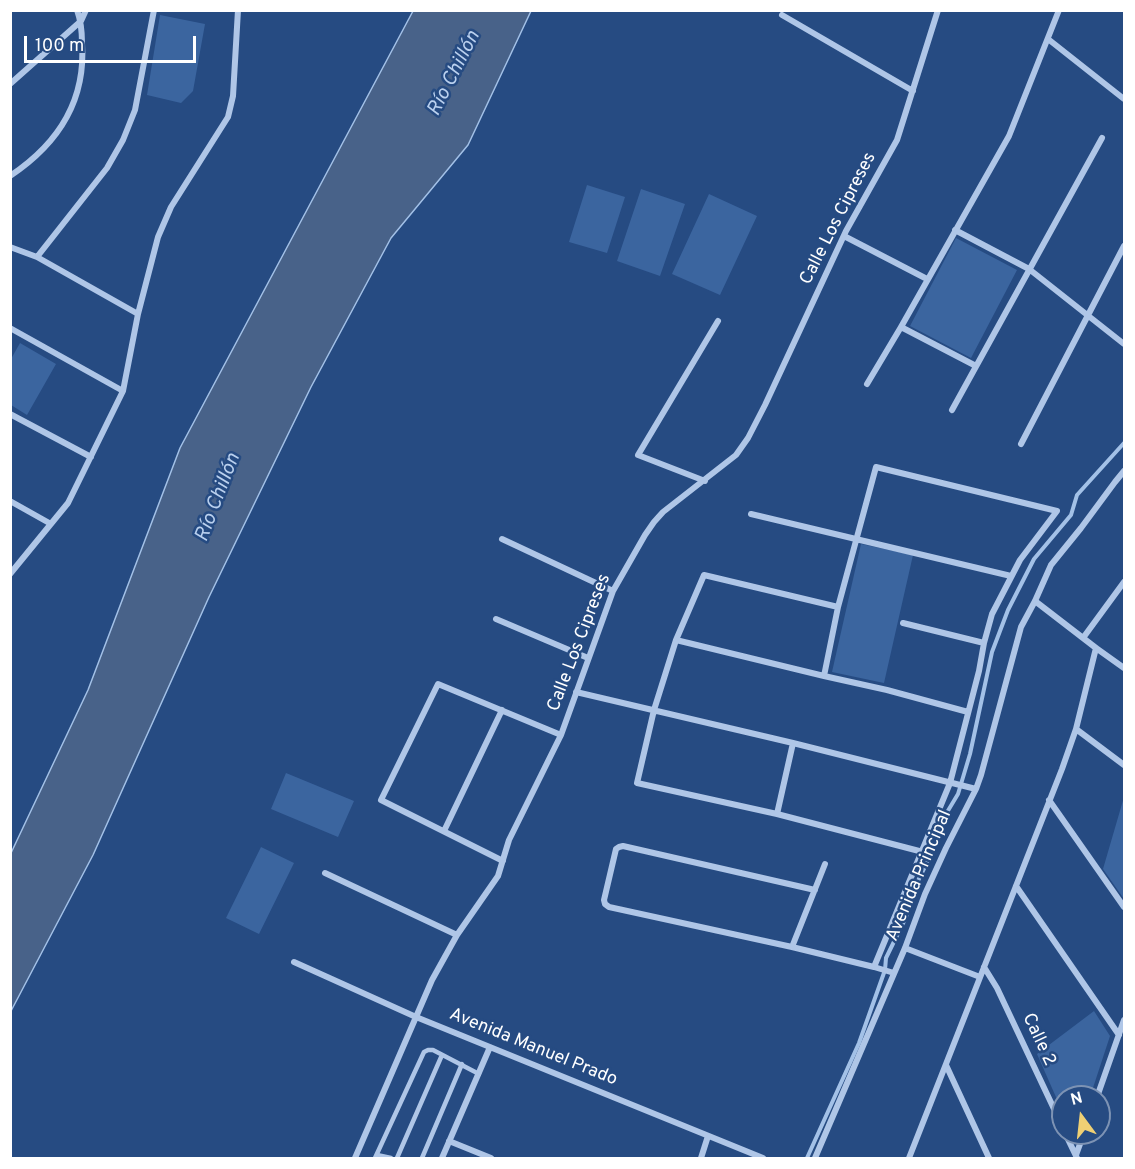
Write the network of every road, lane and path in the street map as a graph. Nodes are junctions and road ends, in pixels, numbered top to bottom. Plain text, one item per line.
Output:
1 (78, 10) edge
2 (86, 10) edge
3 (154, 10) edge
4 (238, 10) edge
5 (938, 10) edge
6 (1059, 10) edge
7 (782, 15) dead end
8 (81, 21) junction
9 (1048, 39) junction
10 (10, 84) edge
11 (912, 91) junction
12 (1125, 99) edge
13 (1102, 138) dead end
14 (10, 176) edge
15 (955, 230) junction
16 (844, 236) junction
17 (1125, 246) edge
18 (10, 247) edge
19 (37, 257) junction
20 (1029, 269) junction
21 (927, 279) junction
22 (138, 314) junction
23 (1089, 315) junction
24 (718, 321) dead end
25 (901, 327) junction
26 (10, 328) edge
27 (1125, 344) edge
28 (976, 366) junction
29 (867, 384) dead end
30 (123, 391) junction
31 (952, 410) dead end
32 (10, 414) edge
33 (1021, 444) dead end
34 (91, 457) junction
35 (1125, 471) edge
36 (705, 481) junction
37 (10, 501) edge
38 (751, 514) dead end
39 (51, 524) junction
40 (502, 539) dead end
41 (856, 539) junction
42 (10, 574) edge
43 (1011, 576) junction
44 (1125, 582) edge
45 (613, 591) junction
46 (1035, 601) junction
47 (838, 607) junction
48 (496, 619) dead end
49 (903, 623) dead end
50 (1083, 638) junction
51 (676, 640) junction
52 (984, 643) junction
53 (1096, 648) junction
54 (588, 658) junction
55 (1125, 668) edge
56 (824, 676) junction
57 (576, 692) junction
58 (502, 710) junction
59 (654, 710) junction
60 (968, 712) junction
61 (1076, 729) junction
62 (561, 735) junction
63 (793, 743) junction
64 (1125, 765) edge
65 (953, 784) junction
66 (976, 789) junction
67 (1049, 800) junction
68 (777, 814) junction
69 (444, 831) junction
70 (923, 852) junction
71 (503, 861) junction
72 (825, 864) dead end
73 (325, 873) dead end
74 (1016, 886) junction
75 (814, 890) junction
76 (1125, 907) edge
77 (457, 935) junction
78 (792, 947) junction
79 (905, 948) junction
80 (294, 962) dead end
81 (874, 967) junction
82 (984, 968) junction
83 (894, 973) junction
84 (980, 977) junction
85 (416, 1017) junction
86 (1125, 1020) edge
87 (1119, 1035) junction
88 (490, 1047) junction
89 (442, 1055) junction
90 (462, 1064) junction
91 (946, 1065) junction
92 (479, 1074) junction
93 (1101, 1085) edge
94 (1051, 1103) edge
95 (708, 1136) junction
96 (449, 1141) junction
97 (376, 1157) edge
98 (355, 1158) edge
99 (391, 1158) edge
100 (397, 1158) edge
101 (422, 1158) edge
102 (442, 1158) edge
103 (491, 1158) edge
104 (701, 1158) edge
105 (763, 1158) edge
106 (815, 1158) edge
107 (909, 1158) edge
108 (989, 1158) edge

1 - 8 street
2 - 8 street
3 - 19 street
4 - 22 street
5 - 11 street, Calle Los Cipreses
6 - 9 street
7 - 11 street
8 - 10 street
8 - 14 street
9 - 12 street
9 - 15 street
11 - 16 street, Calle Los Cipreses
13 - 20 street
15 - 20 street
15 - 21 street
16 - 21 street
16 - 36 street, Calle Los Cipreses
17 - 23 street
18 - 19 street
19 - 22 street
20 - 23 street
20 - 28 street
21 - 25 street
22 - 30 street
23 - 27 street
23 - 33 street
24 - 36 street
25 - 28 street
25 - 29 street
26 - 30 street
28 - 31 street
30 - 34 street
32 - 34 street
34 - 39 street
35 - 46 street, Avenida Principal
36 - 45 street, Calle Los Cipreses
37 - 39 street
38 - 41 street
39 - 42 street
40 - 45 street
41 - 43 street
41 - 43 street, Avenida Principal
41 - 47 street
43 - 52 street, Avenida Principal
44 - 50 street
45 - 54 street, Calle Los Cipreses
46 - 50 street
46 - 66 street, Avenida Principal
47 - 51 street
47 - 56 street
48 - 54 street
49 - 52 street
50 - 53 street
51 - 56 street
51 - 59 street
52 - 60 street, Avenida Principal
53 - 55 street
53 - 61 street
54 - 57 street, Calle Los Cipreses
56 - 60 street
57 - 59 street
57 - 62 street, Calle Los Cipreses
58 - 62 street
58 - 69 street
58 - 69 street
59 - 63 street
59 - 68 street
60 - 65 street, Avenida Principal
61 - 64 street
61 - 67 street
62 - 71 street, Calle Los Cipreses
63 - 65 street
63 - 68 street
65 - 66 street
65 - 70 street, Avenida Principal
66 - 79 street, Avenida Principal
67 - 74 street
67 - 76 street
68 - 70 street
69 - 71 street
70 - 81 street, Avenida Principal
71 - 77 street, Calle Los Cipreses
72 - 75 street
73 - 77 street
74 - 82 street
74 - 87 street
75 - 78 street
75 - 78 street
77 - 85 street, Calle Los Cipreses
78 - 81 street
79 - 83 street, Avenida Principal
79 - 84 street
80 - 85 street, Avenida Manuel Prado
81 - 83 street
82 - 84 street
82 - 94 street, Calle 2
83 - 106 street, Avenida Principal
84 - 91 street
85 - 88 street, Avenida Manuel Prado
85 - 98 street, Calle Los Cipreses
86 - 87 street
87 - 93 street
88 - 92 street
88 - 95 street, Avenida Manuel Prado
89 - 90 lane
89 - 97 lane
89 - 100 lane
90 - 92 lane
90 - 101 lane
91 - 107 street
91 - 108 street
92 - 96 street
95 - 104 street
95 - 105 street, Avenida Manuel Prado
96 - 102 street
96 - 103 street
97 - 99 lane

